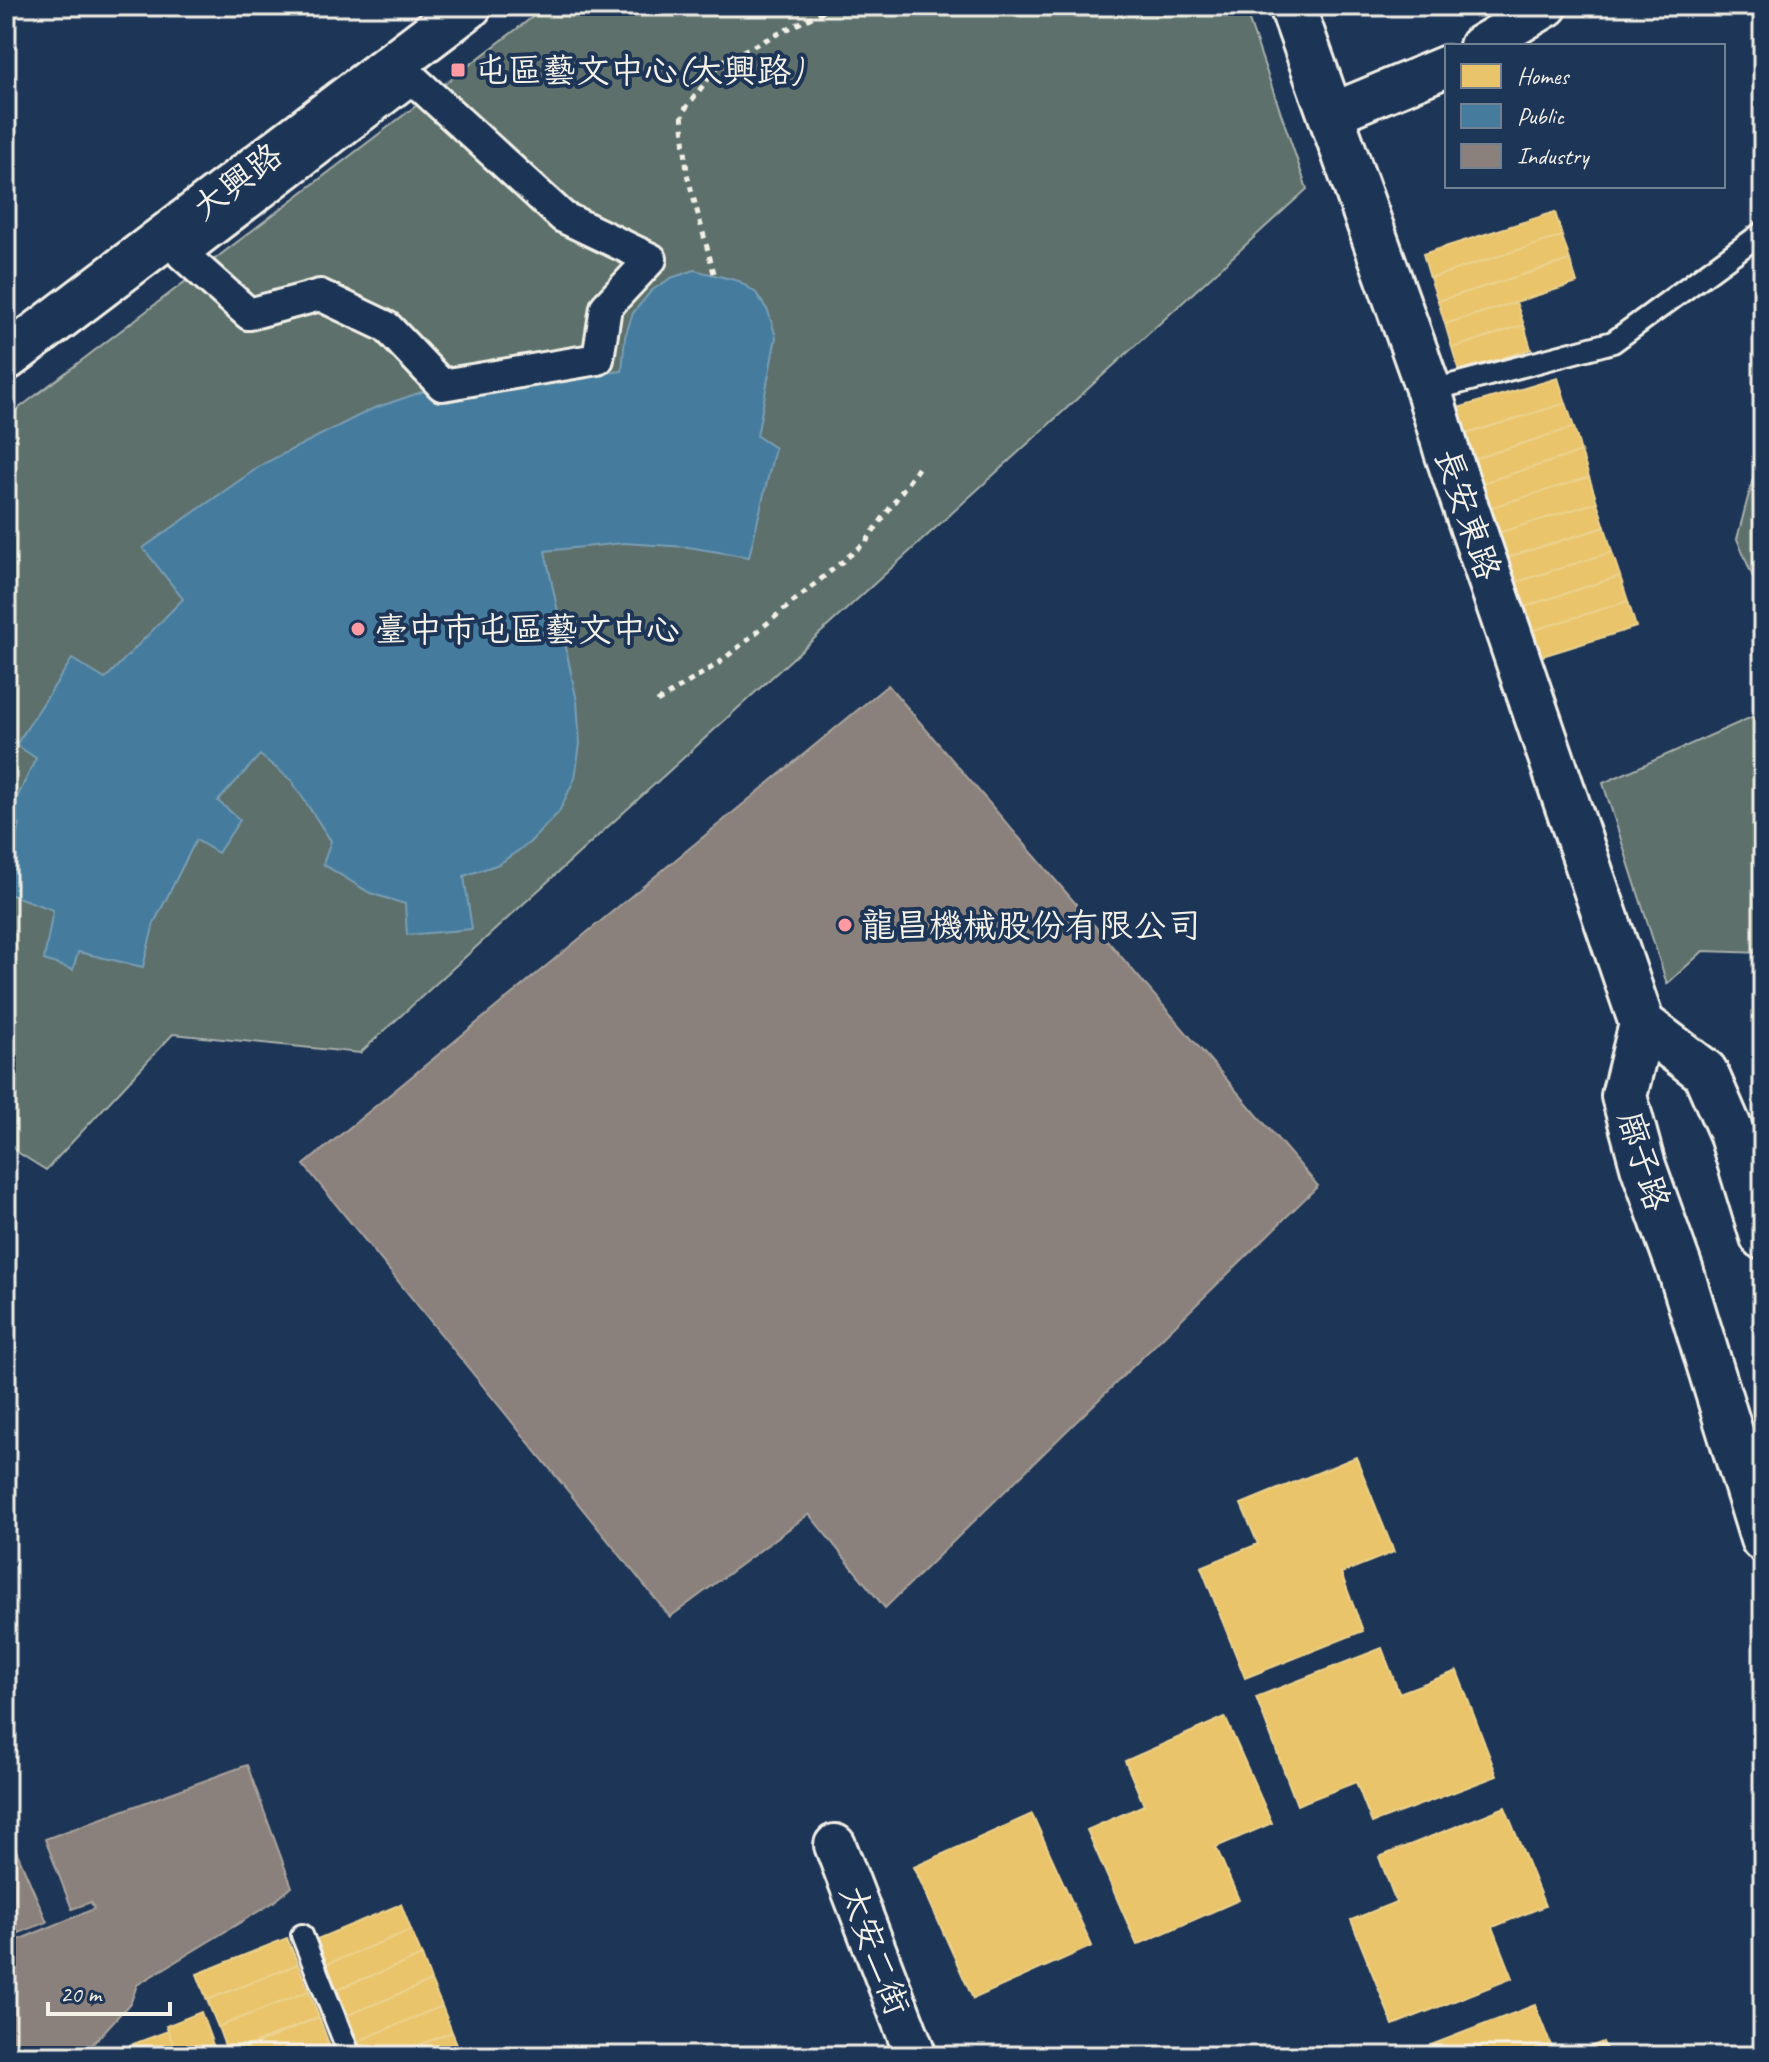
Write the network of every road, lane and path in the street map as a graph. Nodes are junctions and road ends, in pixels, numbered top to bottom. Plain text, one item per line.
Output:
1 (469, 6) edge
2 (849, 6) edge
3 (941, 6) edge
4 (1013, 6) edge
5 (1292, 6) edge
6 (1547, 6) edge
7 (1483, 44) edge
8 (1445, 67) edge
9 (1329, 115) junction
10 (1763, 232) edge
11 (714, 273) dead end
12 (6, 358) edge
13 (442, 385) joint
14 (1429, 391) junction
15 (921, 464) dead end
16 (657, 702) dead end
17 (1642, 1024) junction
18 (1763, 1237) edge
19 (1763, 1539) edge
20 (835, 1845) dead end
21 (302, 1935) dead end
22 (350, 2056) edge
23 (916, 2056) edge

1 - 12 street, 大興路
2 - 11 path
3 - 4 path
5 - 9 street, 長安東路
6 - 7 street
8 - 9 street
9 - 14 street, 長安東路
10 - 14 lane
13 - 13 street
14 - 17 street, 長安東路
15 - 16 path
17 - 18 street
17 - 19 street, 廍子路
20 - 23 street, 太安二街
21 - 22 lane

